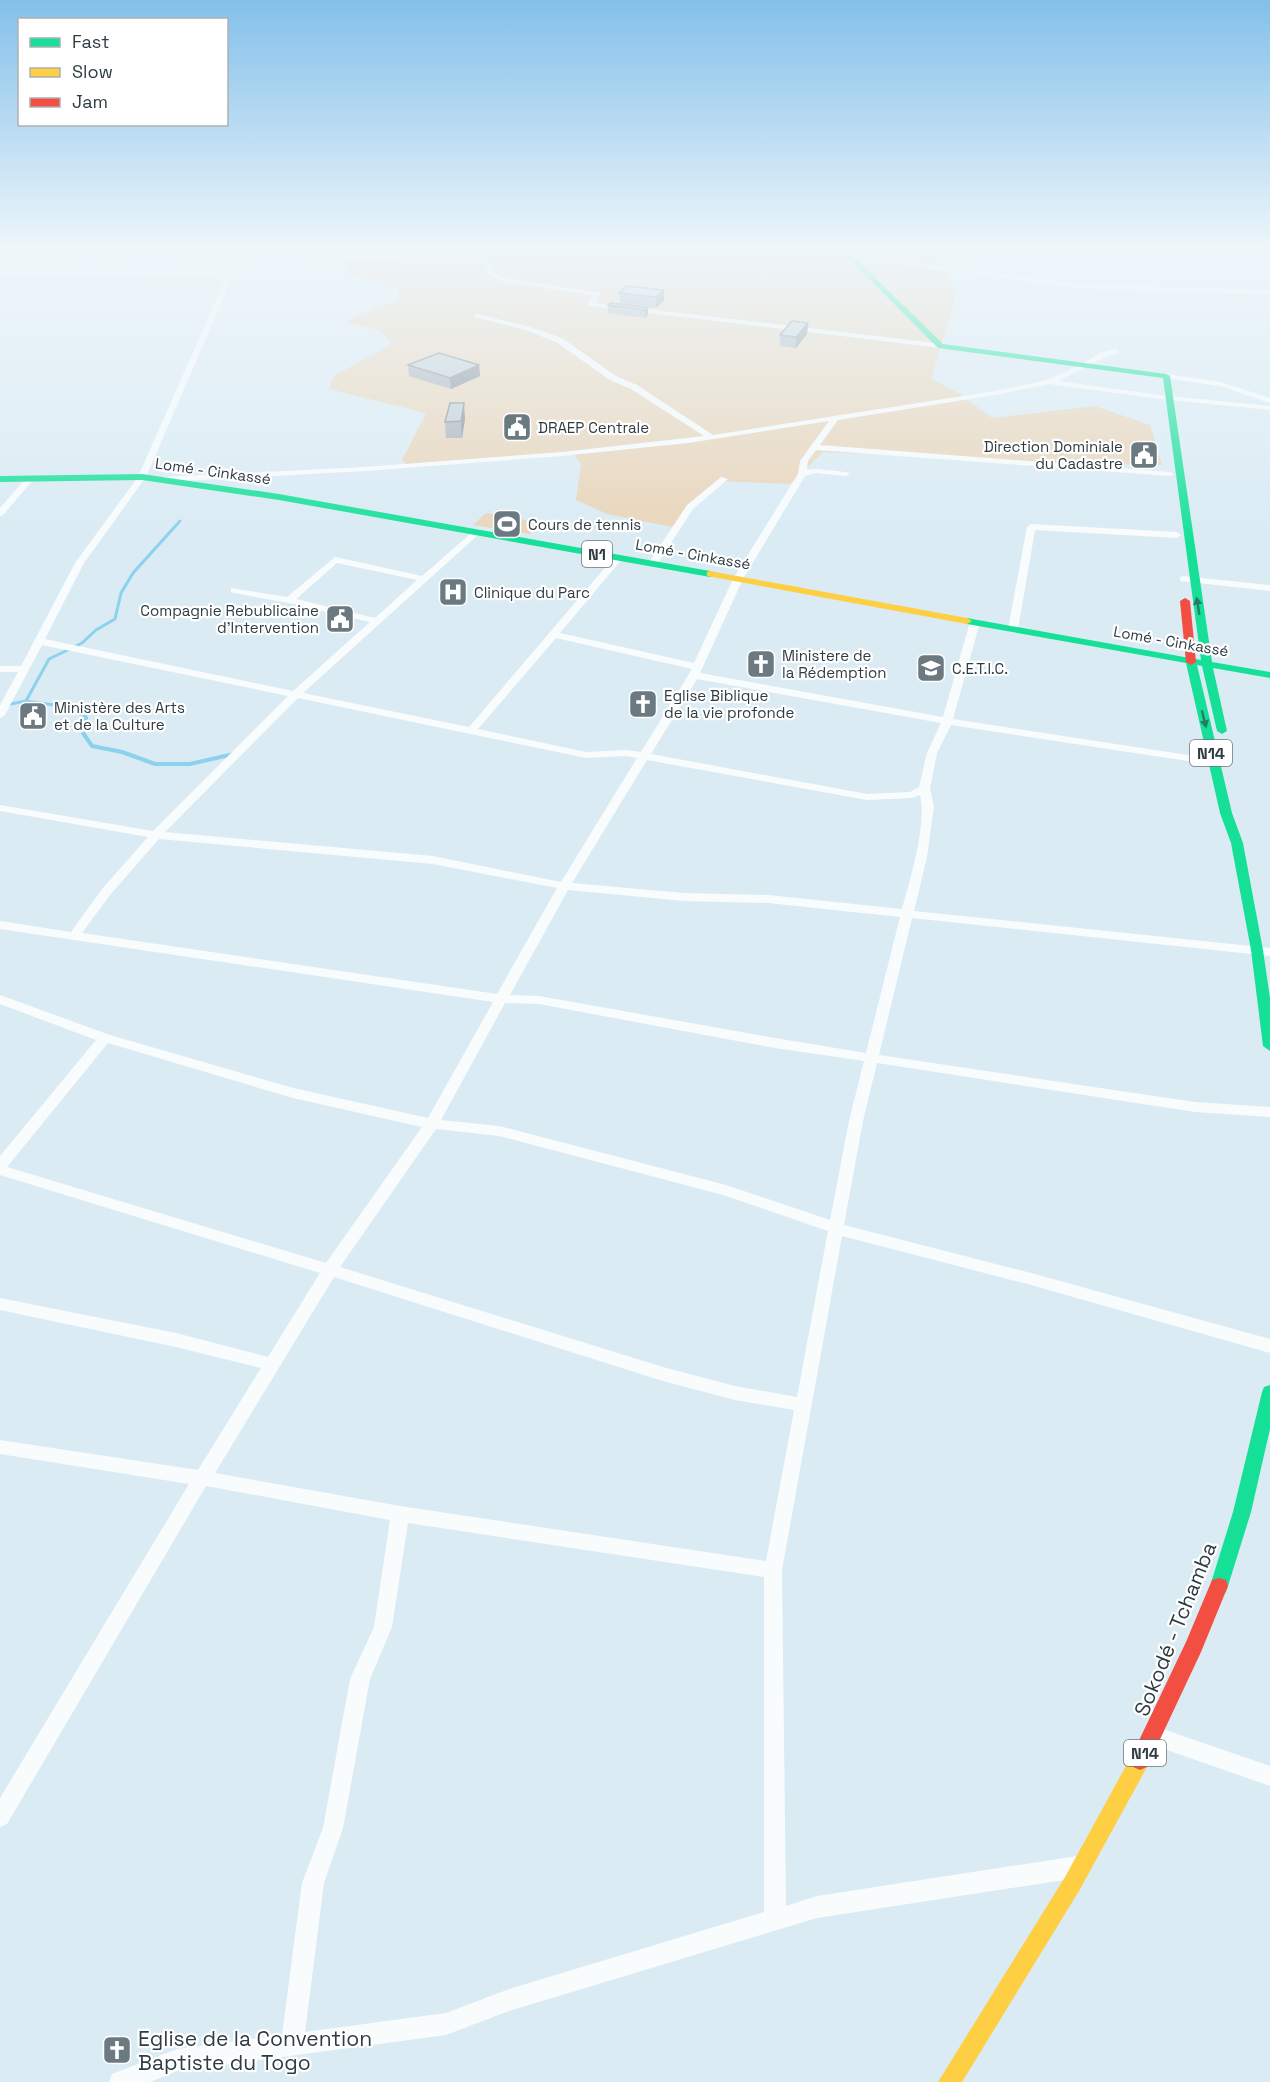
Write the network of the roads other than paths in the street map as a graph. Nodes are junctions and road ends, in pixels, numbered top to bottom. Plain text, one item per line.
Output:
1 (199, 347) edge
2 (569, 347) edge
3 (949, 347) edge
4 (1115, 351) dead end
5 (1085, 366) junction
6 (1161, 376) junction
7 (1049, 382) junction
8 (1164, 398) junction
9 (1270, 401) edge
10 (1270, 408) edge
11 (835, 418) junction
12 (711, 437) junction
13 (813, 447) junction
14 (802, 474) junction
15 (846, 474) dead end
16 (1170, 474) junction
17 (142, 477) junction
18 (0, 479) edge
19 (30, 479) junction
20 (161, 479) junction
21 (724, 479) dead end
22 (0, 513) edge
23 (476, 532) junction
24 (1178, 535) junction
25 (618, 558) junction
26 (653, 564) junction
27 (423, 579) junction
28 (738, 579) junction
29 (1189, 580) junction
30 (1270, 588) edge
31 (234, 591) dead end
32 (289, 600) junction
33 (377, 621) junction
34 (975, 622) junction
35 (1013, 629) junction
36 (553, 634) junction
37 (39, 641) junction
38 (1153, 656) junction
39 (1191, 662) junction
40 (1208, 664) junction
41 (0, 669) edge
42 (24, 669) junction
43 (695, 671) junction
44 (1270, 675) edge
45 (1194, 680) junction
46 (296, 694) junction
47 (4, 708) edge
48 (947, 722) junction
49 (472, 730) junction
50 (642, 757) junction
51 (1214, 762) junction
52 (924, 789) junction
53 (0, 808) edge
54 (156, 835) junction
55 (1236, 843) junction
56 (564, 886) junction
57 (906, 912) junction
58 (0, 925) edge
59 (74, 936) junction
60 (1263, 951) edge
61 (0, 999) edge
62 (501, 999) junction
63 (105, 1038) junction
64 (1270, 1046) edge
65 (871, 1058) junction
66 (1270, 1112) edge
67 (432, 1124) junction
68 (0, 1168) edge
69 (835, 1228) junction
70 (329, 1270) junction
71 (0, 1304) edge
72 (1270, 1346) edge
73 (271, 1364) junction
74 (1270, 1392) edge
75 (803, 1406) junction
76 (0, 1447) edge
77 (202, 1478) junction
78 (400, 1514) junction
79 (773, 1570) junction
80 (1154, 1736) junction
81 (1270, 1776) edge
82 (0, 1817) edge
83 (1082, 1866) junction
84 (775, 1921) junction
85 (292, 2045) junction
86 (120, 2082) edge
87 (949, 2082) edge

1 - 17 street
2 - 12 street
3 - 5 main road
4 - 5 street
5 - 6 main road
5 - 7 street
6 - 8 main road
6 - 9 street
7 - 8 street
7 - 11 street
8 - 10 street
8 - 16 main road
8 - 29 main road
11 - 12 street
11 - 13 street
12 - 20 street
13 - 14 street
13 - 16 street
14 - 15 street
14 - 28 street
16 - 24 main road
17 - 19 main road, Lomé - Cinkassé / N1
17 - 20 main road, Lomé - Cinkassé / N1
17 - 37 street
18 - 19 main road, Lomé - Cinkassé / N1
19 - 22 street
20 - 23 main road, Lomé - Cinkassé / N1
21 - 26 street
23 - 25 main road, Lomé - Cinkassé / N1
23 - 27 street
24 - 29 main road
24 - 35 street
25 - 26 main road, Lomé - Cinkassé / N1
25 - 36 street
26 - 28 main road, Lomé - Cinkassé / N1
27 - 32 street
27 - 33 street
28 - 34 main road, Lomé - Cinkassé / N1
28 - 43 street
29 - 30 street
29 - 39 main road
40 -> 29 main road
31 - 32 street
32 - 33 street
33 - 46 street
34 - 35 main road, Lomé - Cinkassé / N1
34 - 48 street
35 - 38 main road, Lomé - Cinkassé / N1
36 - 43 street
36 - 49 street
37 - 42 street
37 - 46 street
38 - 39 main road, Lomé - Cinkassé / N1
38 - 45 main road
39 - 40 main road, Lomé - Cinkassé / N1
39 - 45 main road, N14
40 - 44 main road, Lomé - Cinkassé / N1
40 - 55 main road, N14
41 - 42 street
42 - 47 street
43 - 48 street
43 - 50 street
45 -> 51 main road, N14
46 - 49 street
46 - 54 street
48 - 51 street
48 - 52 street
49 - 50 street
50 - 52 street
50 - 56 street
51 - 55 main road, N14
52 - 57 street
53 - 54 street
54 - 56 street
54 - 59 street
55 - 60 main road, N14
56 - 57 street
56 - 62 street
57 - 60 street
57 - 65 street
58 - 59 street
59 - 62 street
60 - 64 main road, N14
61 - 63 street
62 - 65 street
62 - 67 street
63 - 67 street
63 - 68 street
65 - 66 street
65 - 69 street
67 - 69 street
67 - 70 street
68 - 70 street
69 - 72 street
69 - 75 street
70 - 73 street
70 - 75 street
71 - 73 street
73 - 77 street
74 - 80 main road, Sokodé - Tchamba / N14
75 - 79 street
76 - 77 street
77 - 78 street
77 - 82 street
78 - 79 street
78 - 85 street
79 - 84 street
80 - 81 street
80 - 83 main road, Sokodé - Tchamba / N14
83 - 84 street
83 - 87 main road, Sokodé - Tchamba / N14
84 - 85 street
85 - 86 street

